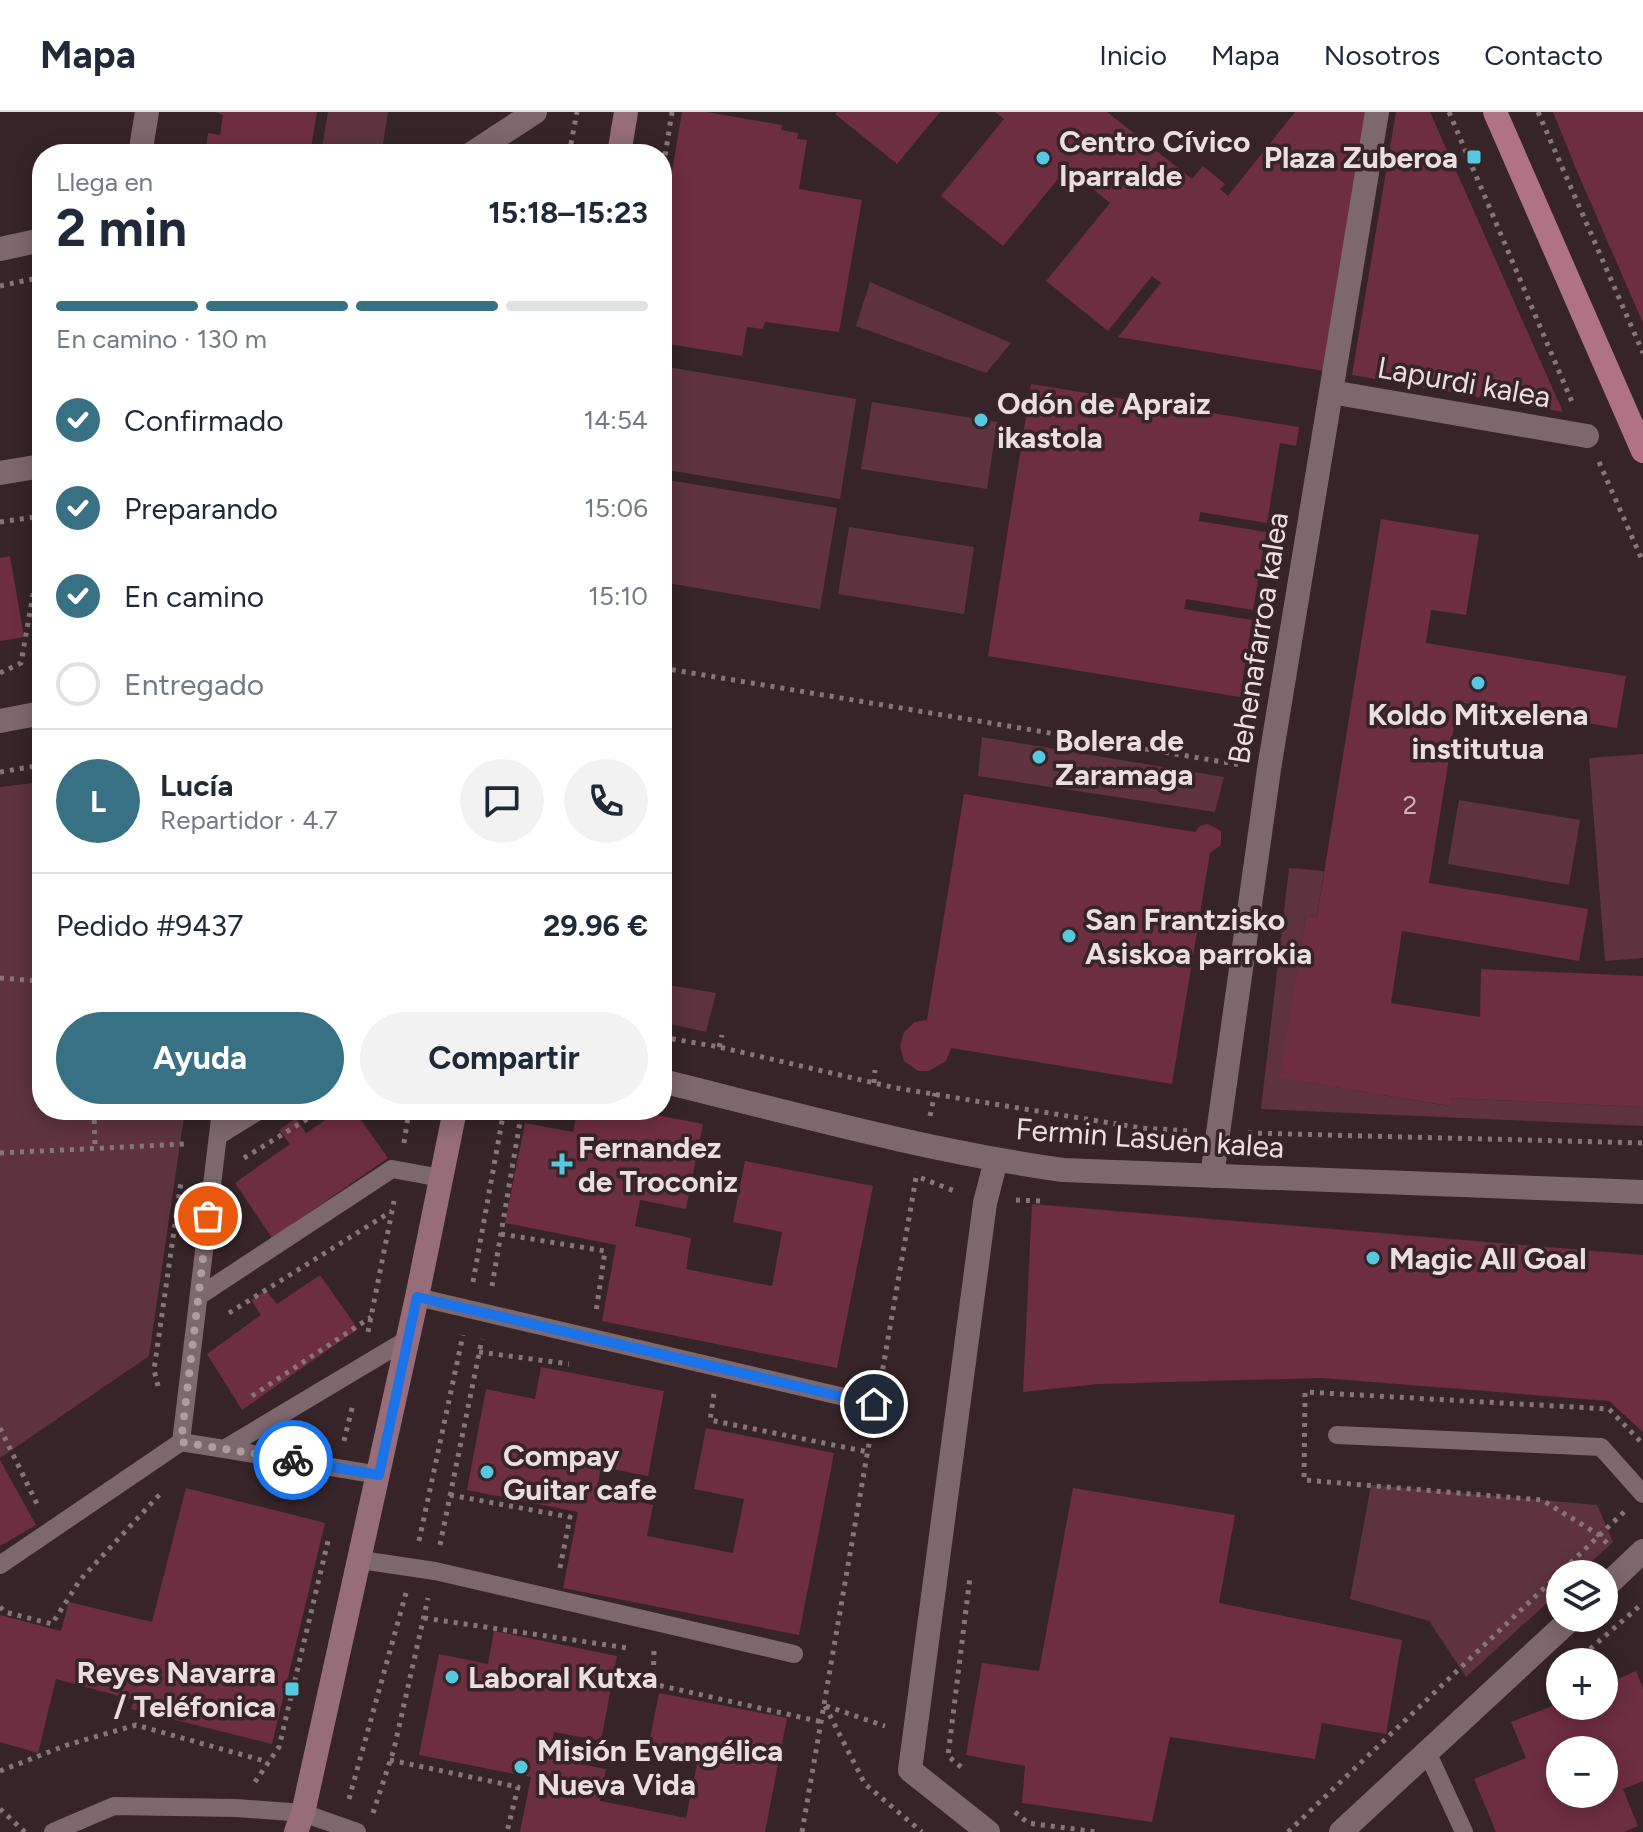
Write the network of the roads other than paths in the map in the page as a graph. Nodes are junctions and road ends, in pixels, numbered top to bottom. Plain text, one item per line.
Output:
1 (147, 112) edge
2 (535, 112) edge
3 (626, 112) edge
4 (1377, 112) edge
5 (1495, 112) edge
6 (142, 144) edge
7 (486, 144) edge
8 (621, 144) edge
9 (32, 242) edge
10 (0, 249) edge
11 (1331, 392) junction
12 (1587, 436) road end
13 (1643, 451) edge
14 (32, 468) edge
15 (0, 473) edge
16 (32, 715) edge
17 (0, 721) edge
18 (672, 1083) edge
19 (220, 1120) edge
20 (244, 1120) edge
21 (453, 1120) edge
22 (218, 1136) junction
23 (996, 1160) junction
24 (1212, 1176) junction
25 (441, 1178) junction
26 (1643, 1192) edge
27 (199, 1296) junction
28 (417, 1297) junction
29 (408, 1339) junction
30 (874, 1404) road end
31 (1337, 1435) dead end
32 (181, 1442) junction
33 (224, 1449) junction
34 (379, 1475) junction
35 (1643, 1494) edge
36 (1643, 1551) edge
37 (361, 1560) junction
38 (0, 1565) edge
39 (1618, 1575) edge
40 (1557, 1632) edge
41 (794, 1654) dead end
42 (1428, 1754) junction
43 (300, 1823) edge
44 (349, 1830) edge
45 (53, 1832) edge
46 (285, 1832) edge
47 (988, 1832) edge
48 (1341, 1832) edge
49 (1464, 1832) edge

1 - 6 street
2 - 7 street
3 - 8 street
4 - 11 street, Behenafarroa kalea
5 - 13 main road
9 - 10 street
11 - 12 street, Lapurdi kalea
11 - 24 street, Behenafarroa kalea
14 - 15 street
16 - 17 street
18 - 23 street, Fermin Lasuen kalea
19 - 22 lane
20 - 22 lane
21 - 25 street
22 - 27 lane
23 - 24 street, Fermin Lasuen kalea
23 - 47 street
24 - 26 street, Fermin Lasuen kalea
25 - 27 lane
25 - 28 street
27 - 32 lane
28 - 29 street
28 - 30 lane
29 - 33 lane
29 - 34 street
31 - 35 lane
32 - 33 lane
32 - 38 lane
33 - 34 lane
34 - 37 street
36 - 39 street
37 - 41 lane
37 - 43 street
40 - 42 street
42 - 48 street
42 - 49 lane
43 - 44 lane
43 - 45 lane
43 - 46 street

